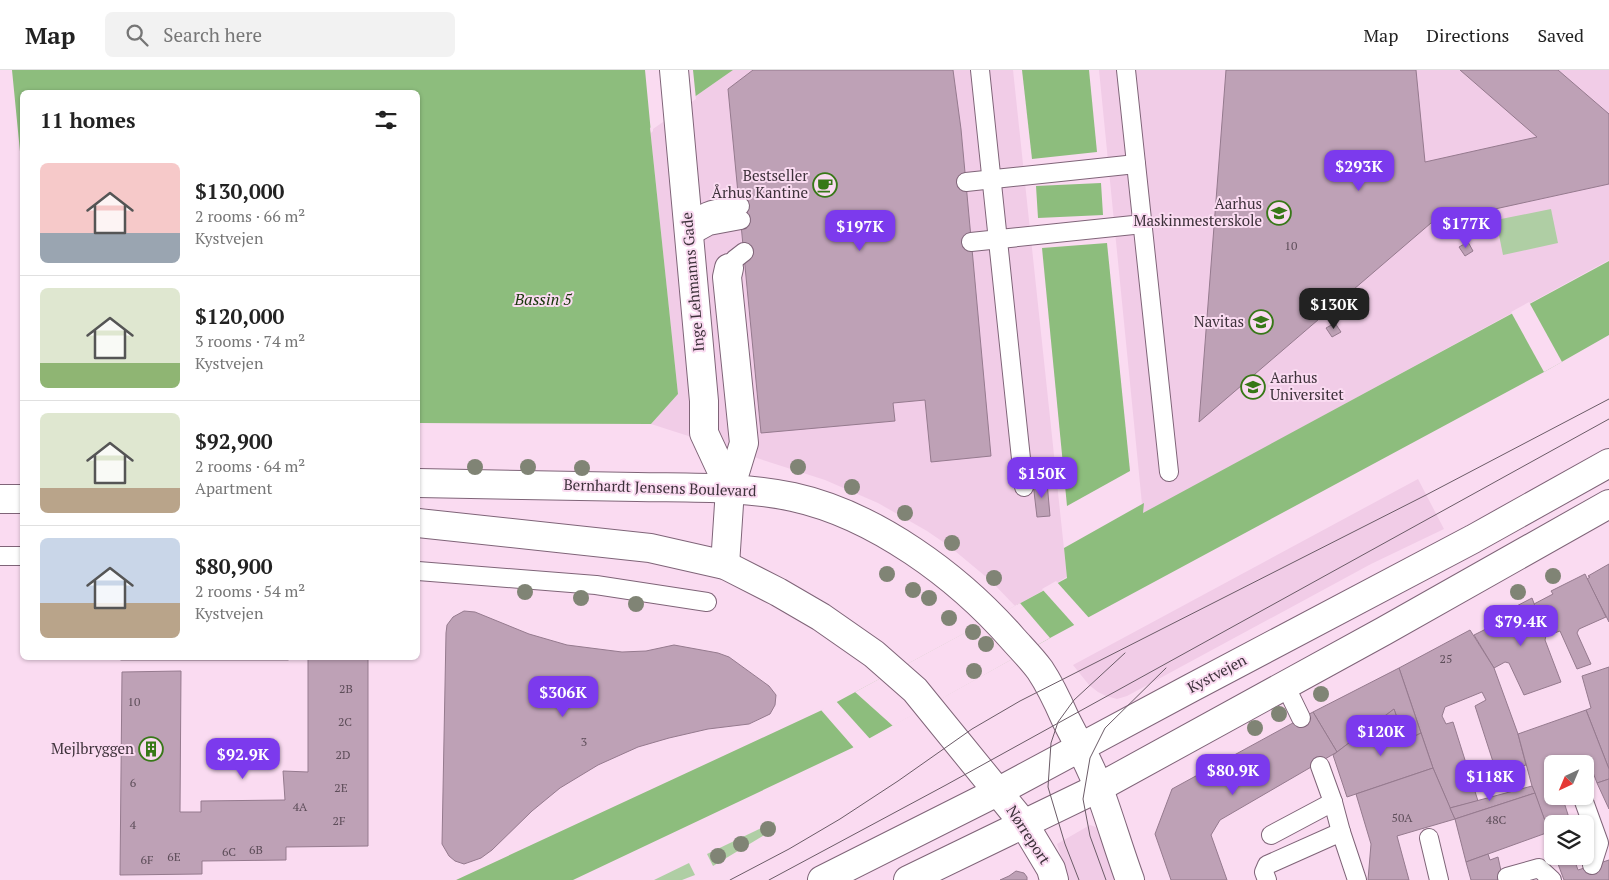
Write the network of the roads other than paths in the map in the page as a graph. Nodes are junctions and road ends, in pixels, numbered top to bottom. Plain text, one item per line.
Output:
1 (674, 70) edge
2 (980, 70) edge
3 (1126, 70) edge
4 (1136, 164) junction
5 (992, 179) junction
6 (966, 182) dead end
7 (740, 213) dead end
8 (1143, 224) junction
9 (689, 237) junction
10 (998, 239) junction
11 (971, 242) dead end
12 (739, 262) dead end
13 (1609, 463) edge
14 (1169, 472) dead end
15 (420, 483) edge
16 (1024, 487) dead end
17 (730, 488) junction
18 (1609, 504) edge
19 (420, 523) edge
20 (0, 556) edge
21 (20, 556) edge
22 (725, 565) junction
23 (420, 571) edge
24 (707, 602) dead end
25 (1285, 685) junction
26 (1301, 718) dead end
27 (1081, 747) junction
28 (1320, 766) dead end
29 (1098, 788) junction
30 (999, 791) junction
31 (1333, 802) junction
32 (1024, 824) junction
33 (1594, 829) edge
34 (1340, 832) junction
35 (1271, 835) dead end
36 (1429, 838) dead end
37 (1594, 859) edge
38 (1508, 877) dead end
39 (822, 880) edge
40 (908, 880) edge
41 (1054, 880) edge
42 (1130, 880) edge
43 (1266, 880) edge
44 (1357, 880) edge
45 (1439, 880) edge
46 (1552, 880) edge

1 - 9 street, Inge Lehmanns Gade
2 - 5 lane
3 - 4 lane
4 - 5 lane
4 - 8 lane
5 - 6 lane
5 - 10 lane
7 - 9 lane
8 - 10 lane
8 - 14 lane
9 - 17 street, Inge Lehmanns Gade
10 - 11 lane
10 - 16 lane
12 - 17 street, Inge Lehmanns Gade
13 - 27 street, Kystvejen
15 - 17 street, Bernhardt Jensens Boulevard
17 - 22 street, Inge Lehmanns Gade
17 - 27 street, Bernhardt Jensens Boulevard
18 - 25 street
19 - 22 street
20 - 21 lane
22 - 30 street
23 - 24 lane
25 - 26 lane
25 - 29 street
27 - 29 street, Bernhardt Jensens Boulevard
27 - 30 street, Kystvejen
28 - 31 lane
29 - 32 street
29 - 42 street
30 - 32 street, Nørreport
30 - 39 street, Kystvejen
31 - 34 lane
31 - 35 lane
32 - 40 street
32 - 41 street, Nørreport
33 - 37 lane
34 - 43 lane
34 - 44 lane
36 - 45 lane
38 - 46 lane

